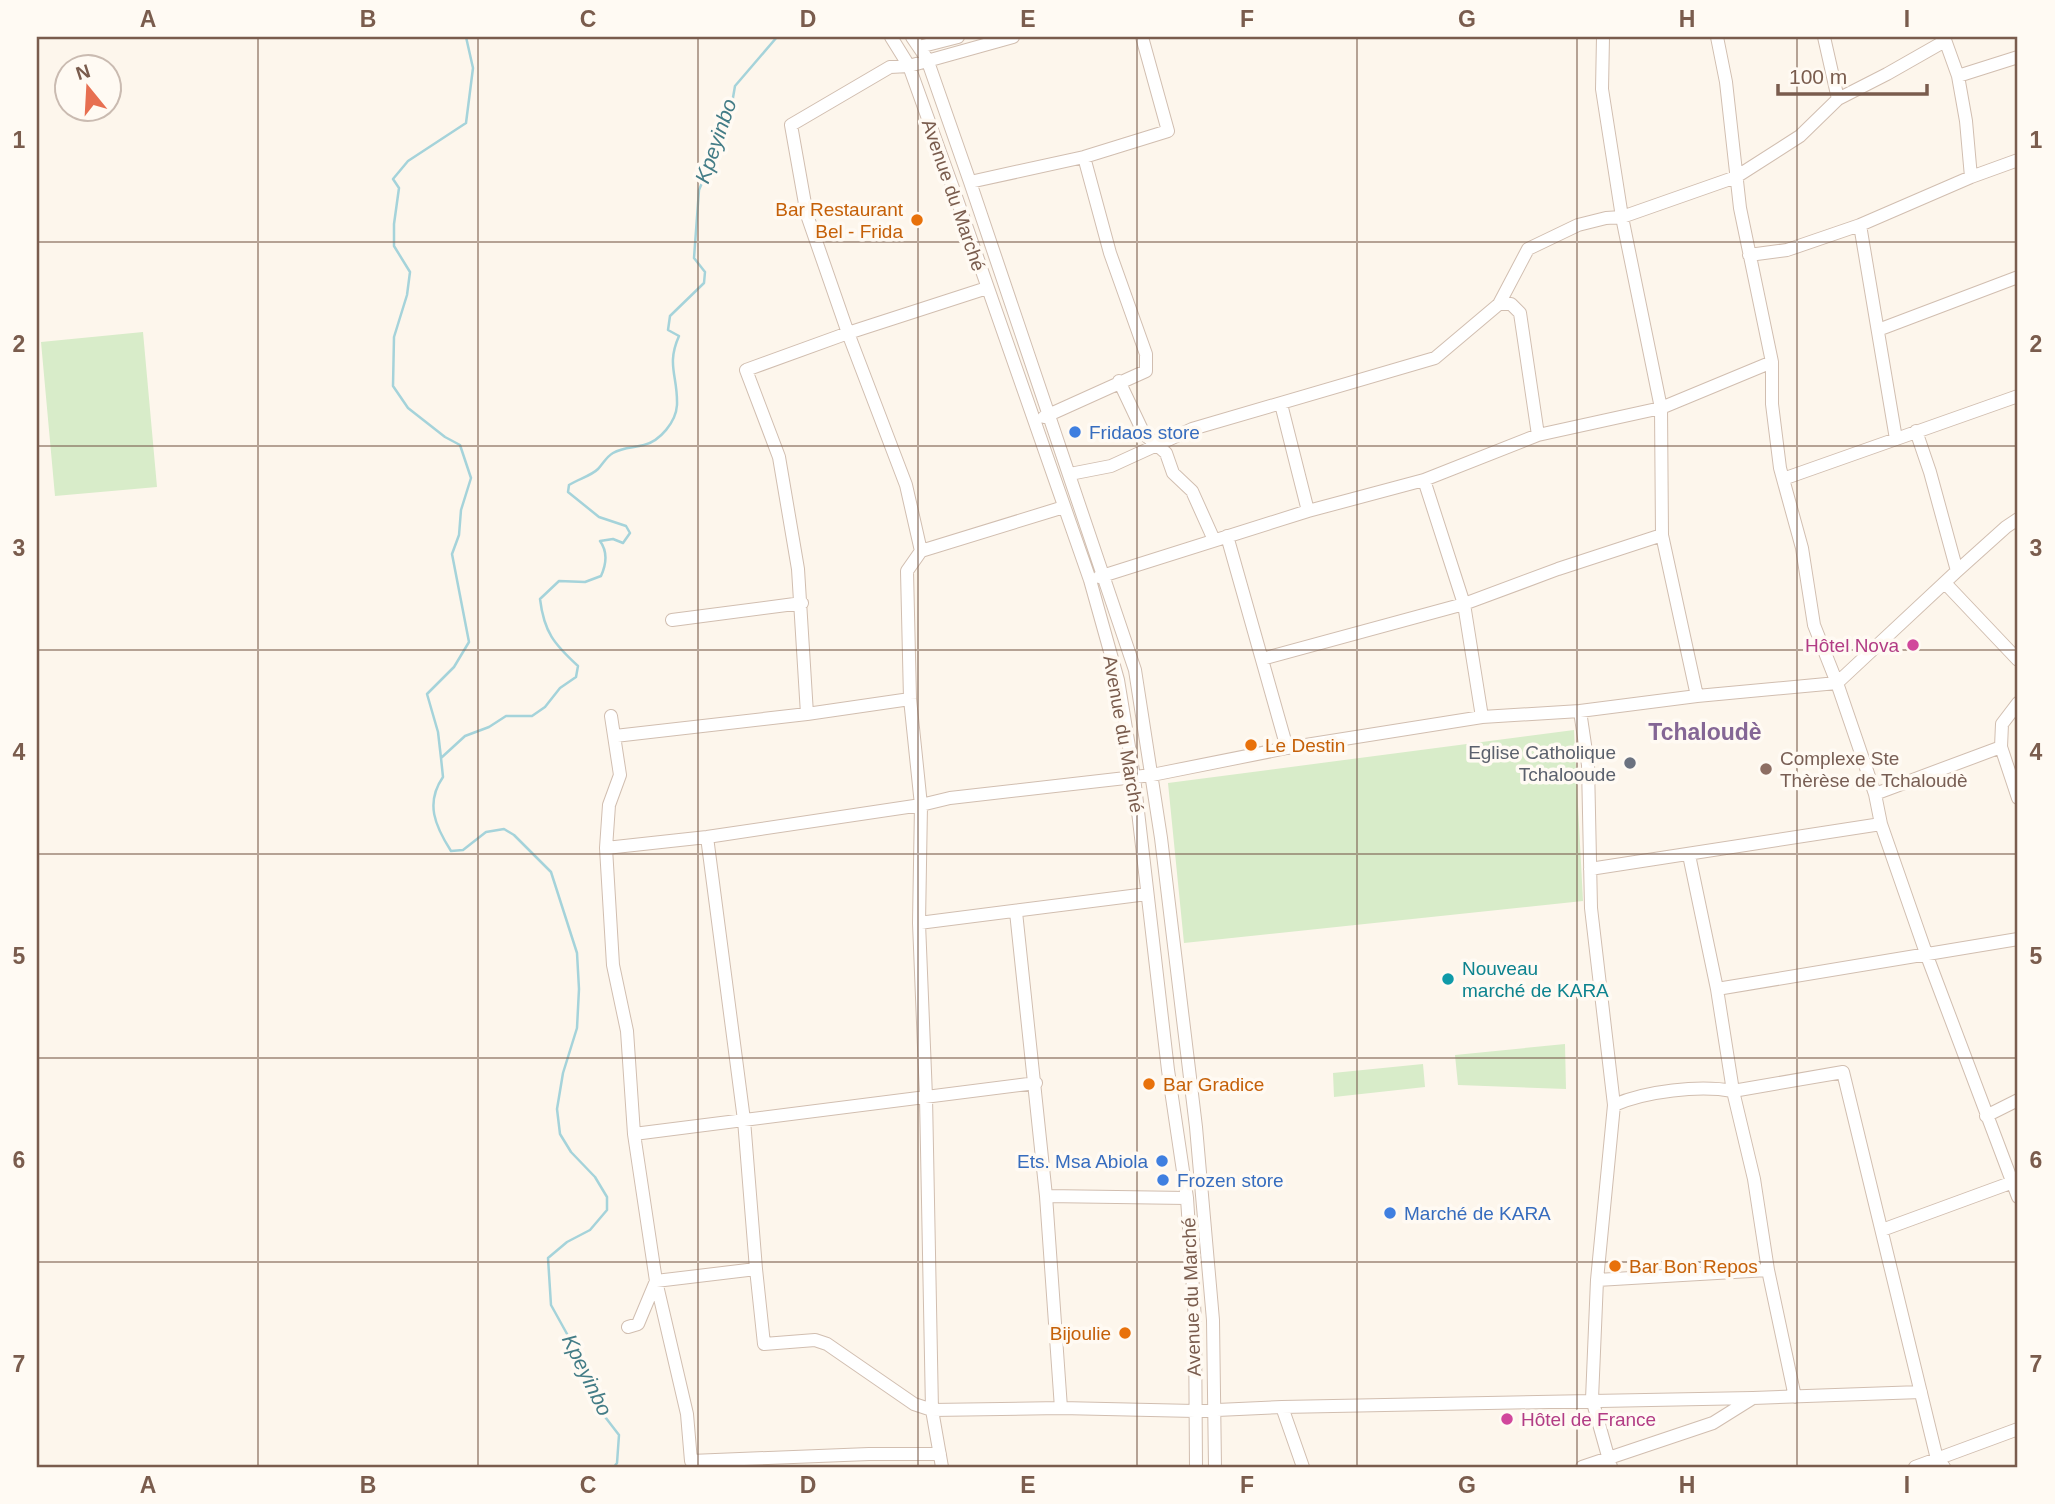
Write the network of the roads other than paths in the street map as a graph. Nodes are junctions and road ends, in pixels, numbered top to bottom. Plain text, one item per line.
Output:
1 (891, 37) edge
2 (958, 37) edge
3 (1013, 37) edge
4 (1142, 37) edge
5 (1603, 37) edge
6 (1717, 37) edge
7 (1824, 37) edge
8 (1945, 39) edge
9 (916, 42) edge
10 (2018, 57) edge
11 (927, 59) junction
12 (909, 66) junction
13 (1958, 76) junction
14 (1838, 100) junction
15 (1084, 157) junction
16 (2018, 160) edge
17 (1736, 177) junction
18 (1971, 177) junction
19 (970, 182) junction
20 (1622, 218) junction
21 (1860, 225) junction
22 (1749, 255) junction
23 (2018, 277) edge
24 (987, 288) junction
25 (1499, 304) junction
26 (1878, 330) junction
27 (848, 333) junction
28 (1772, 362) junction
29 (1119, 381) junction
30 (2018, 396) edge
31 (1281, 404) junction
32 (1661, 408) junction
33 (1050, 415) junction
34 (1034, 421) junction
35 (1916, 431) junction
36 (1538, 435) junction
37 (1896, 439) junction
38 (1154, 444) junction
39 (1070, 474) junction
40 (1424, 480) junction
41 (1783, 480) junction
42 (1064, 507) junction
43 (1308, 511) junction
44 (2018, 519) edge
45 (1662, 535) junction
46 (1227, 536) junction
47 (1214, 540) junction
48 (921, 551) junction
49 (1956, 571) junction
50 (1105, 576) junction
51 (1090, 580) junction
52 (1945, 583) junction
53 (802, 603) junction
54 (1464, 604) junction
55 (672, 620) dead end
56 (1262, 659) junction
57 (2018, 660) edge
58 (1837, 683) junction
59 (1697, 696) junction
60 (910, 699) junction
61 (2018, 703) edge
62 (1580, 711) junction
63 (807, 714) junction
64 (611, 716) dead end
65 (1482, 717) junction
66 (615, 736) junction
67 (2001, 747) junction
68 (1287, 748) junction
69 (1152, 775) junction
70 (1134, 777) junction
71 (1875, 794) junction
72 (2018, 798) edge
73 (921, 805) junction
74 (1881, 824) junction
75 (708, 836) junction
76 (606, 848) junction
77 (1689, 855) junction
78 (1590, 869) junction
79 (1147, 894) junction
80 (1016, 912) junction
81 (919, 923) junction
82 (2018, 939) edge
83 (1927, 956) junction
84 (1717, 989) junction
85 (1036, 1083) junction
86 (1733, 1091) junction
87 (926, 1097) junction
88 (2018, 1100) edge
89 (1614, 1105) junction
90 (1986, 1116) junction
91 (744, 1120) junction
92 (1196, 1126) junction
93 (1177, 1128) junction
94 (634, 1134) junction
95 (2013, 1182) junction
96 (1046, 1196) junction
97 (1187, 1198) junction
98 (2018, 1198) edge
99 (1882, 1230) junction
100 (756, 1269) junction
101 (1768, 1270) junction
102 (1597, 1280) junction
103 (656, 1281) junction
104 (1195, 1320) junction
105 (1213, 1320) junction
106 (628, 1327) dead end
107 (1921, 1392) junction
108 (1795, 1396) junction
109 (1753, 1398) junction
110 (1592, 1399) junction
111 (1282, 1406) junction
112 (1061, 1408) junction
113 (933, 1410) junction
114 (1213, 1410) junction
115 (1195, 1411) junction
116 (2018, 1429) edge
117 (941, 1461) edge
118 (1609, 1462) edge
119 (1941, 1463) edge
120 (1196, 1467) edge
121 (1215, 1467) edge
122 (1303, 1467) edge
123 (1582, 1467) edge
124 (1916, 1467) edge

1 - 12 street, Avenue du Marché
2 - 9 street
3 - 11 street
4 - 15 street
5 - 20 street
6 - 17 street
7 - 14 street
8 - 13 street
8 - 14 street
9 - 11 street, Avenue du Marché
10 - 13 street
11 - 12 street
11 - 19 street, Avenue du Marché
12 - 24 street, Avenue du Marché
12 - 27 street
13 - 18 street
14 - 17 street
15 - 19 street
15 - 29 street
16 - 18 street
17 - 20 street
17 - 22 street
18 - 21 street
19 - 33 street, Avenue du Marché
20 - 25 street
20 - 32 street
21 - 22 street
21 - 26 street
22 - 28 street
23 - 26 street
24 - 27 street
24 - 34 street, Avenue du Marché
25 - 31 street
25 - 36 street
26 - 37 street
27 - 48 street
27 - 53 street
28 - 32 street
28 - 41 street
29 - 33 street
29 - 38 street
30 - 35 street
31 - 38 street
31 - 43 street
32 - 36 street
32 - 45 street
33 - 34 street
33 - 39 street, Avenue du Marché
34 - 42 street, Avenue du Marché
35 - 37 street
35 - 49 street
36 - 40 street
37 - 41 street
38 - 39 street
38 - 47 street
39 - 50 street, Avenue du Marché
40 - 43 street
40 - 54 street
41 - 58 street
42 - 48 street
42 - 51 street, Avenue du Marché
43 - 46 street
44 - 49 street
45 - 54 street
45 - 59 street
46 - 47 street
46 - 56 street
47 - 50 street
48 - 60 street
49 - 52 street
50 - 51 street
50 - 69 street, Avenue du Marché
51 - 70 street, Avenue du Marché
52 - 57 street
52 - 58 street
53 - 55 street
53 - 63 street
54 - 56 street
54 - 65 street
56 - 68 street
58 - 59 street
58 - 71 street
59 - 62 street
60 - 63 street
60 - 73 street
61 - 67 street
62 - 65 street
62 - 78 street
63 - 66 street
64 - 66 street
65 - 68 street
66 - 76 street
67 - 71 street
67 - 72 street
68 - 69 street
69 - 70 street
69 - 92 street, Avenue du Marché
70 - 73 street
70 - 79 street, Avenue du Marché
71 - 74 street
73 - 75 street
73 - 81 street
74 - 77 street
74 - 83 street
75 - 76 street
75 - 91 street
76 - 94 street
77 - 78 street
77 - 84 street
78 - 89 street
79 - 80 street
79 - 93 street, Avenue du Marché
80 - 81 street
80 - 85 street
81 - 87 street
82 - 83 street
83 - 84 street
83 - 90 street
84 - 86 street
85 - 87 street
85 - 96 street
86 - 89 street
86 - 99 street
86 - 101 street
87 - 91 street
87 - 113 street
88 - 90 street
89 - 102 street
90 - 95 street
91 - 94 street
91 - 100 street
92 - 93 street
92 - 105 street, Avenue du Marché
93 - 97 street, Avenue du Marché
94 - 103 street
95 - 98 street
95 - 99 street
96 - 97 street
96 - 112 street
97 - 104 street, Avenue du Marché
99 - 107 street
100 - 103 street
100 - 113 street
101 - 102 street
101 - 108 street
102 - 110 street
103 - 106 street
103 - 117 street
104 - 105 street
104 - 115 street, Avenue du Marché
105 - 114 street, Avenue du Marché
107 - 108 street
107 - 119 street
108 - 109 street
109 - 110 street
109 - 118 street
110 - 111 street
110 - 118 street
111 - 114 street
111 - 122 street
112 - 113 street
112 - 115 street
113 - 117 street
114 - 115 street
114 - 121 street, Avenue du Marché
115 - 120 street, Avenue du Marché
116 - 119 street
118 - 123 street
119 - 124 street

